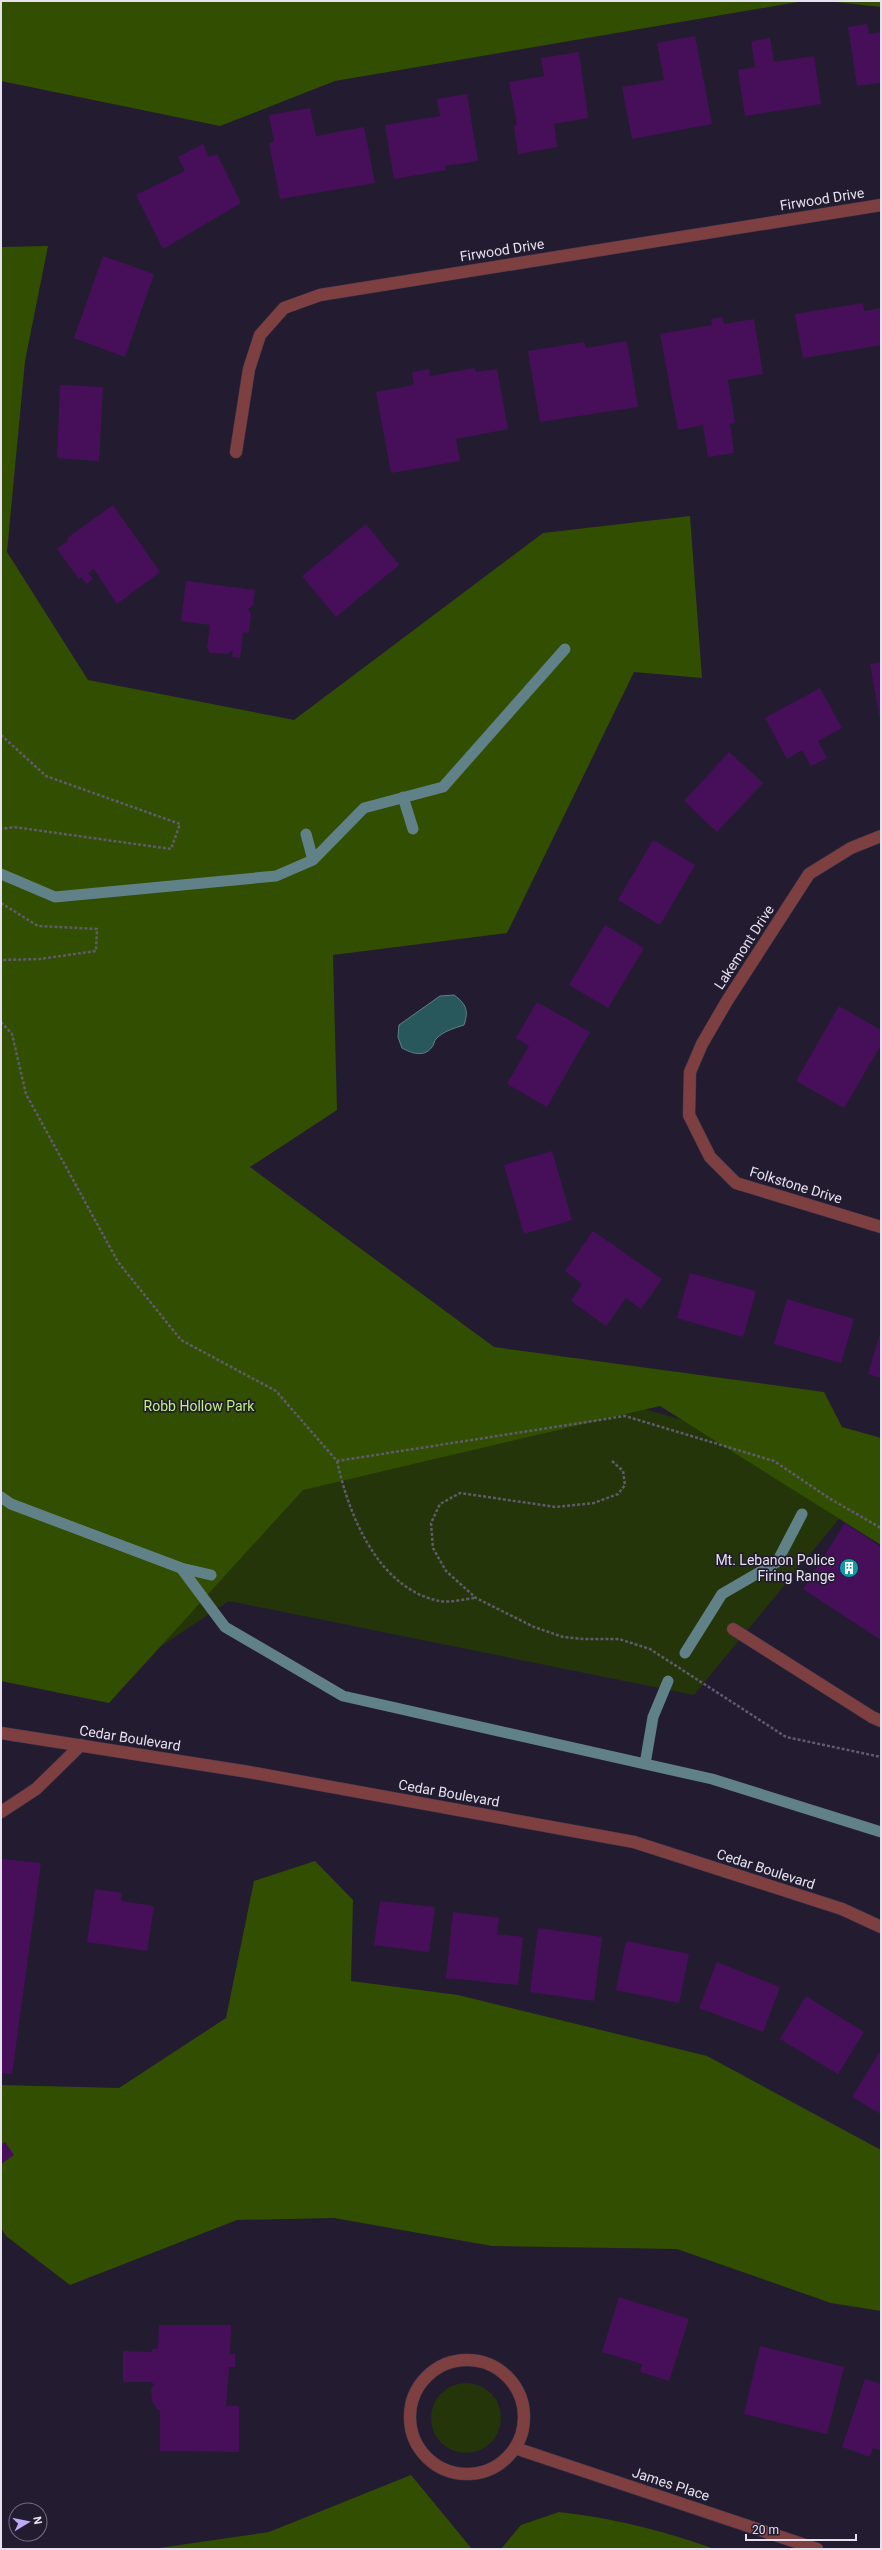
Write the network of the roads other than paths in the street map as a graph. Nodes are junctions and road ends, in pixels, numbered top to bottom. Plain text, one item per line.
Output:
1 (881, 205) edge
2 (236, 452) dead end
3 (881, 836) edge
4 (689, 1115) joint
5 (881, 1227) edge
6 (733, 1629) dead end
7 (881, 1721) edge
8 (1, 1733) edge
9 (81, 1745) junction
10 (1, 1812) edge
11 (881, 1927) edge
12 (515, 2448) junction
13 (817, 2549) edge

1 - 2 street, Firwood Drive
3 - 4 street, Lakemont Drive
4 - 5 street, Folkstone Drive
6 - 7 street
8 - 9 street, Cedar Boulevard
9 - 10 street
9 - 11 street, Cedar Boulevard
12 - 12 street
12 - 13 street, James Place

